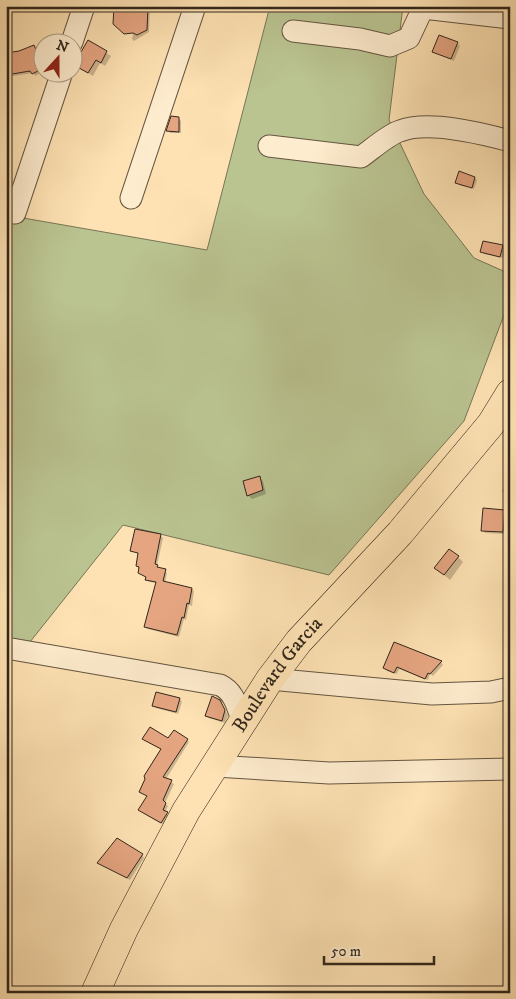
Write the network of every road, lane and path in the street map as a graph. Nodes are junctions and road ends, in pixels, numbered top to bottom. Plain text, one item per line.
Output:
1 (84, 6) edge
2 (195, 6) edge
3 (510, 18) edge
4 (293, 31) dead end
5 (75, 32) edge
6 (59, 82) edge
7 (510, 141) edge
8 (269, 146) dead end
9 (131, 198) dead end
10 (15, 213) dead end
11 (510, 393) edge
12 (6, 648) edge
13 (270, 679) junction
14 (510, 688) edge
15 (242, 722) junction
16 (215, 766) junction
17 (510, 769) edge
18 (95, 993) edge

1 - 5 street
2 - 9 street
3 - 4 street
6 - 10 street
7 - 8 street
11 - 13 main road, Boulevard Garcia
12 - 15 street
13 - 14 street
13 - 15 main road, Boulevard Garcia
15 - 16 main road, Boulevard Garcia
16 - 17 street
16 - 18 main road, Boulevard Garcia

